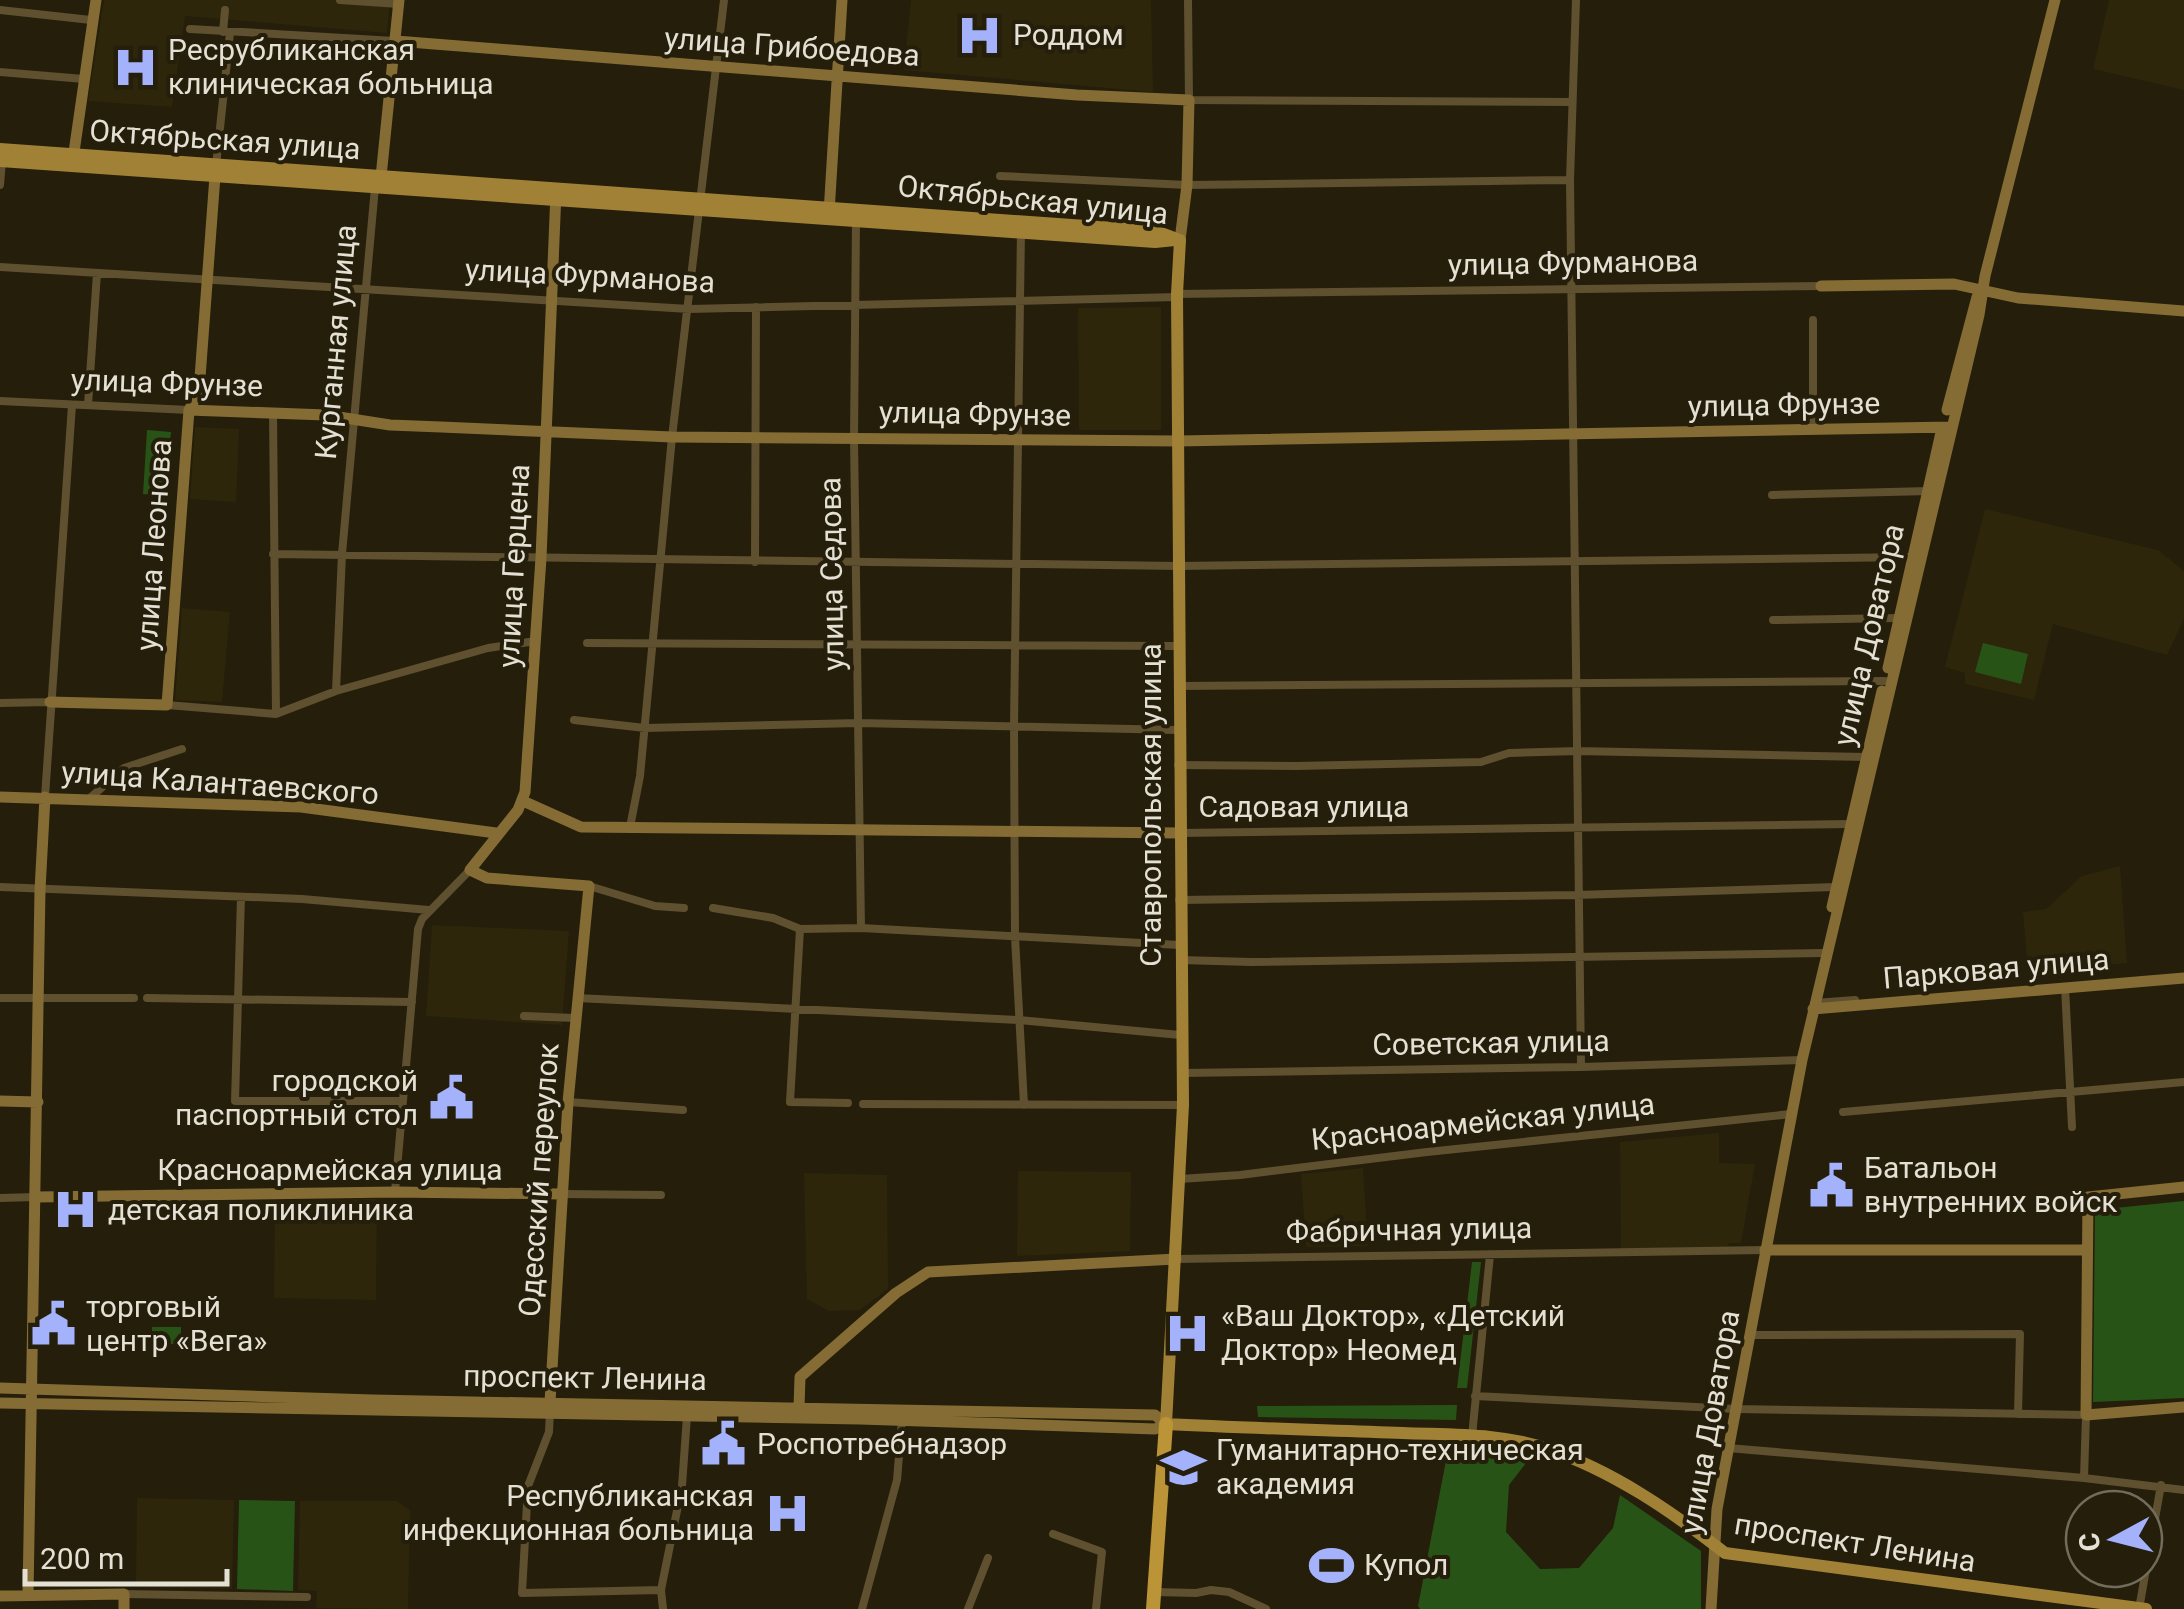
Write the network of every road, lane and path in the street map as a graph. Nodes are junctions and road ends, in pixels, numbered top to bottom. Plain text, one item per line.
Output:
1 (96, 0) edge
2 (340, 0) edge
3 (724, 0) edge
4 (842, 0) edge
5 (1188, 0) edge
6 (1576, 0) edge
7 (2055, 0) edge
8 (399, 2) edge
9 (0, 10) edge
10 (225, 10) dead end
11 (90, 20) junction
12 (190, 28) dead end
13 (226, 32) junction
14 (396, 42) junction
15 (718, 67) junction
16 (0, 72) edge
17 (839, 76) junction
18 (84, 79) junction
19 (1188, 100) junction
20 (1572, 102) junction
21 (1, 157) edge
22 (73, 159) junction
23 (216, 169) junction
24 (1000, 176) dead end
25 (1570, 180) junction
26 (378, 182) junction
27 (0, 184) edge
28 (1188, 185) junction
29 (556, 194) junction
30 (700, 204) junction
31 (829, 212) junction
32 (856, 220) junction
33 (1021, 226) junction
34 (1180, 240) junction
35 (0, 268) edge
36 (96, 273) junction
37 (207, 280) junction
38 (1821, 286) joint
39 (1572, 287) junction
40 (364, 289) junction
41 (1979, 291) junction
42 (1177, 295) junction
43 (550, 300) junction
44 (1019, 300) junction
45 (857, 304) junction
46 (756, 307) junction
47 (689, 309) junction
48 (2184, 314) edge
49 (1813, 320) dead end
50 (0, 401) edge
51 (72, 404) junction
52 (88, 405) junction
53 (188, 410) junction
54 (273, 412) junction
55 (356, 419) junction
56 (1946, 427) junction
57 (1813, 430) junction
58 (546, 431) junction
59 (1575, 434) junction
60 (672, 436) junction
61 (754, 438) junction
62 (854, 438) junction
63 (1018, 440) junction
64 (1179, 440) junction
65 (1928, 491) junction
66 (1772, 496) dead end
67 (273, 554) junction
68 (342, 554) junction
69 (1913, 557) junction
70 (541, 558) junction
71 (663, 560) junction
72 (1576, 561) junction
73 (755, 562) junction
74 (858, 564) junction
75 (1017, 564) junction
76 (1178, 566) junction
77 (1899, 618) junction
78 (1773, 620) dead end
79 (536, 641) junction
80 (587, 643) dead end
81 (654, 643) junction
82 (859, 644) junction
83 (1016, 644) junction
84 (1178, 646) junction
85 (1885, 681) junction
86 (1577, 683) junction
87 (1178, 686) junction
88 (336, 692) junction
89 (50, 702) junction
90 (0, 703) edge
91 (167, 705) junction
92 (276, 714) junction
93 (574, 720) dead end
94 (859, 723) junction
95 (1014, 724) junction
96 (645, 728) junction
97 (1178, 730) junction
98 (182, 748) dead end
99 (1578, 752) junction
100 (1866, 757) junction
101 (1178, 765) junction
102 (0, 797) edge
103 (45, 797) junction
104 (90, 798) junction
105 (523, 801) junction
106 (1850, 824) junction
107 (630, 826) junction
108 (1577, 828) junction
109 (860, 830) junction
110 (1016, 831) junction
111 (1179, 833) junction
112 (496, 834) junction
113 (470, 870) junction
114 (589, 886) junction
115 (0, 887) edge
116 (1836, 887) junction
117 (40, 890) junction
118 (1576, 895) junction
119 (240, 896) junction
120 (1179, 900) junction
121 (684, 908) dead end
122 (713, 908) dead end
123 (429, 910) junction
124 (862, 928) junction
125 (800, 929) junction
126 (1015, 937) junction
127 (1180, 952) junction
128 (1822, 953) junction
129 (1580, 958) junction
130 (2184, 978) edge
131 (2066, 987) junction
132 (0, 998) edge
133 (39, 998) junction
134 (134, 998) dead end
135 (147, 998) dead end
136 (576, 998) junction
137 (1855, 1000) dead end
138 (237, 1001) junction
139 (412, 1002) junction
140 (1814, 1006) junction
141 (794, 1007) junction
142 (524, 1016) dead end
143 (575, 1018) junction
144 (1019, 1020) junction
145 (1180, 1035) junction
146 (1802, 1060) junction
147 (1581, 1067) junction
148 (1182, 1073) junction
149 (2184, 1082) edge
150 (2070, 1093) junction
151 (0, 1101) edge
152 (402, 1101) junction
153 (38, 1102) junction
154 (568, 1102) junction
155 (848, 1103) dead end
156 (863, 1104) dead end
157 (1024, 1105) junction
158 (1182, 1105) junction
159 (683, 1110) dead end
160 (1843, 1112) dead end
161 (1791, 1114) junction
162 (2072, 1127) dead end
163 (1180, 1179) junction
164 (2184, 1187) edge
165 (395, 1192) junction
166 (562, 1194) junction
167 (661, 1194) dead end
168 (0, 1198) edge
169 (36, 1198) junction
170 (1765, 1250) junction
171 (2086, 1250) junction
172 (1490, 1254) junction
173 (1176, 1259) junction
174 (1750, 1335) junction
175 (0, 1388) edge
176 (30, 1389) junction
177 (1475, 1396) junction
178 (0, 1403) edge
179 (30, 1404) junction
180 (800, 1407) junction
181 (2184, 1407) edge
182 (550, 1408) junction
183 (1736, 1409) junction
184 (2018, 1414) junction
185 (2086, 1415) junction
186 (687, 1416) junction
187 (902, 1420) junction
188 (1166, 1424) junction
189 (1472, 1436) junction
190 (1728, 1448) junction
191 (2084, 1478) junction
192 (2161, 1486) junction
193 (2184, 1490) edge
194 (1053, 1534) dead end
195 (1713, 1544) junction
196 (988, 1558) dead end
197 (662, 1590) junction
198 (1154, 1592) junction
199 (124, 1594) junction
200 (28, 1595) junction
201 (0, 1596) edge
202 (307, 1597) dead end
203 (124, 1609) edge
204 (664, 1609) edge
205 (862, 1609) edge
206 (968, 1609) edge
207 (1096, 1609) edge
208 (1153, 1609) edge
209 (1266, 1609) edge
210 (1711, 1609) edge
211 (2141, 1609) edge

1 - 11 street
2 - 8 street
3 - 15 street
4 - 17 street
5 - 19 street, Ставропольская улица
6 - 20 street
7 - 41 street, улица Доватора
8 - 14 street, Курганная улица
9 - 11 street
10 - 13 street, улица Леонова
11 - 18 street
12 - 13 street, улица Грибоедова
13 - 14 street, улица Грибоедова
13 - 23 street, улица Леонова
14 - 15 street, улица Грибоедова
14 - 26 street, Курганная улица
15 - 17 street, улица Грибоедова
15 - 30 street
16 - 18 street
17 - 19 street, улица Грибоедова
17 - 31 street
18 - 22 street
19 - 20 street, улица Грибоедова
19 - 28 street, Ставропольская улица
20 - 25 street
21 - 22 main road, Октябрьская улица
21 - 27 street
22 - 23 main road, Октябрьская улица
23 - 26 main road, Октябрьская улица
23 - 37 street, улица Леонова
24 - 28 street
25 - 28 street
25 - 39 street
26 - 29 main road, Октябрьская улица
26 - 40 street, Курганная улица
28 - 34 street, Ставропольская улица
29 - 30 main road, Октябрьская улица
29 - 43 street, улица Герцена
30 - 31 main road, Октябрьская улица
30 - 47 street
31 - 32 main road, Октябрьская улица
31 - 33 main road, Октябрьская улица
32 - 33 main road, Октябрьская улица
32 - 45 street, улица Седова
33 - 34 main road, Октябрьская улица
33 - 44 street
34 - 42 main road, Ставропольская улица
35 - 36 street, улица Фурманова
36 - 37 street, улица Фурманова
36 - 52 street
37 - 40 street, улица Фурманова
37 - 53 street, улица Леонова
38 - 39 street, улица Фурманова
38 - 41 street, улица Фурманова
39 - 42 street, улица Фурманова
39 - 59 street
40 - 43 street, улица Фурманова
40 - 55 street, Курганная улица
41 - 48 street
41 - 56 street, улица Доватора
42 - 44 street, улица Фурманова
42 - 64 main road, Ставропольская улица
43 - 47 street, улица Фурманова
43 - 58 street, улица Герцена
44 - 45 street, улица Фурманова
44 - 63 street
45 - 46 street, улица Фурманова
45 - 62 street, улица Седова
46 - 47 street, улица Фурманова
46 - 61 street
47 - 60 street
49 - 57 street
50 - 51 street, улица Фрунзе
51 - 52 street, улица Фрунзе
51 - 89 street
52 - 53 street, улица Фрунзе
53 - 54 street, улица Фрунзе
53 - 91 street, улица Леонова
54 - 55 street, улица Фрунзе
54 - 67 street
55 - 58 street, улица Фрунзе
55 - 68 street, Курганная улица
56 - 57 street, улица Фрунзе
56 - 65 street, улица Доватора
56 - 140 street, улица Доватора
57 - 59 street, улица Фрунзе
58 - 60 street, улица Фрунзе
58 - 70 street, улица Герцена
59 - 64 street, улица Фрунзе
59 - 72 street
60 - 61 street, улица Фрунзе
60 - 71 street
61 - 62 street, улица Фрунзе
61 - 73 street
62 - 63 street, улица Фрунзе
62 - 74 street, улица Седова
63 - 64 street, улица Фрунзе
63 - 75 street
64 - 76 main road, Ставропольская улица
65 - 66 street
65 - 69 street, улица Доватора
67 - 68 street
67 - 92 street
68 - 70 street
68 - 88 street, Курганная улица
69 - 72 street
69 - 77 street, улица Доватора
70 - 71 street
70 - 79 street, улица Герцена
71 - 73 street
71 - 81 street
72 - 76 street
72 - 86 street
73 - 74 street
74 - 75 street
74 - 82 street, улица Седова
75 - 76 street
75 - 83 street
76 - 84 main road, Ставропольская улица
77 - 78 street
77 - 85 street, улица Доватора
79 - 88 street
79 - 105 street, улица Герцена
80 - 81 street
81 - 82 street
81 - 96 street
82 - 83 street
82 - 94 street, улица Седова
83 - 84 street
83 - 95 street
84 - 87 main road, Ставропольская улица
85 - 86 street
85 - 100 street, улица Доватора
86 - 87 street
86 - 99 street
87 - 97 main road, Ставропольская улица
88 - 92 street
89 - 90 street
89 - 91 street
89 - 103 street
91 - 92 street
93 - 96 street
94 - 95 street
94 - 96 street
94 - 109 street, улица Седова
95 - 97 street
95 - 110 street
96 - 107 street
97 - 101 main road, Ставропольская улица
98 - 104 street
99 - 100 street
99 - 101 street
99 - 108 street
100 - 106 street, улица Доватора
101 - 111 main road, Ставропольская улица
102 - 103 street, улица Калантаевского
103 - 104 street, улица Калантаевского
103 - 117 street
104 - 112 street, улица Калантаевского
105 - 107 street, Садовая улица
105 - 112 street
106 - 108 street, Садовая улица
106 - 116 street, улица Доватора
107 - 109 street, Садовая улица
108 - 111 street, Садовая улица
108 - 118 street
109 - 110 street, Садовая улица
109 - 124 street, улица Седова
110 - 111 street, Садовая улица
110 - 126 street
111 - 120 main road, Ставропольская улица
112 - 113 street
113 - 114 street
113 - 123 street
114 - 121 street
114 - 136 street, Одесский переулок
115 - 117 street
116 - 118 street
116 - 128 street, улица Доватора
117 - 119 street
117 - 133 street
118 - 120 street
118 - 129 street
119 - 123 street
119 - 138 street
120 - 127 main road, Ставропольская улица
122 - 125 street
123 - 139 street
124 - 125 street
124 - 126 street
125 - 141 street
126 - 127 street
126 - 144 street
127 - 129 street
127 - 145 main road, Ставропольская улица
128 - 129 street
128 - 140 street, улица Доватора
129 - 147 street
130 - 131 street, Парковая улица
131 - 140 street, Парковая улица
131 - 150 street
132 - 133 street
133 - 134 street
133 - 153 street
135 - 138 street
136 - 141 street
136 - 143 street, Одесский переулок
137 - 140 street
138 - 139 street
138 - 152 street
139 - 152 street
140 - 146 street, улица Доватора
141 - 144 street
141 - 155 street
142 - 143 street
143 - 154 street, Одесский переулок
144 - 145 street
144 - 157 street
145 - 148 main road, Ставропольская улица
146 - 147 street, Советская улица
146 - 161 street, улица Доватора
147 - 148 street, Советская улица
148 - 158 main road, Ставропольская улица
149 - 150 street
150 - 160 street
150 - 162 street
151 - 153 street
152 - 165 street
153 - 169 street
154 - 159 street
154 - 166 street, Одесский переулок
156 - 157 street
157 - 158 street
158 - 163 main road, Ставропольская улица
161 - 163 street, Красноармейская улица
161 - 170 street, улица Доватора
163 - 173 main road, Ставропольская улица
164 - 171 street
165 - 166 street, Красноармейская улица
165 - 169 street, Красноармейская улица
166 - 167 street, Красноармейская улица
166 - 182 street, Одесский переулок
168 - 169 street, Красноармейская улица
169 - 176 street
170 - 171 street, Фабричная улица
170 - 172 street, Фабричная улица
170 - 174 street, улица Доватора
171 - 185 street
172 - 173 street, Фабричная улица
172 - 177 street
173 - 180 street, Фабричная улица
173 - 188 main road, Ставропольская улица
174 - 183 street, улица Доватора
174 - 184 street
175 - 176 street, проспект Ленина
176 - 179 street
176 - 182 street, проспект Ленина
177 - 183 street
177 - 189 street
178 - 179 street, проспект Ленина
179 - 182 street, проспект Ленина
179 - 200 street
180 - 182 street, проспект Ленина
180 - 188 street, проспект Ленина
181 - 185 street
182 - 186 street, проспект Ленина
182 - 197 street, Одесский переулок
183 - 184 street
183 - 190 street, улица Доватора
184 - 185 street
185 - 191 street
186 - 187 street, проспект Ленина
186 - 197 street
187 - 188 street, проспект Ленина
187 - 205 street
188 - 189 main road, проспект Ленина
188 - 198 highway, Ставропольская улица
189 - 195 main road, проспект Ленина
190 - 191 street
190 - 195 street, улица Доватора
191 - 192 street
192 - 193 street
192 - 211 street
194 - 207 street
195 - 210 street, улица Доватора
195 - 211 main road, проспект Ленина
196 - 206 street
197 - 204 street
198 - 208 highway, Ставропольская улица
198 - 209 street
199 - 200 street
199 - 202 street
199 - 203 street
200 - 201 street

